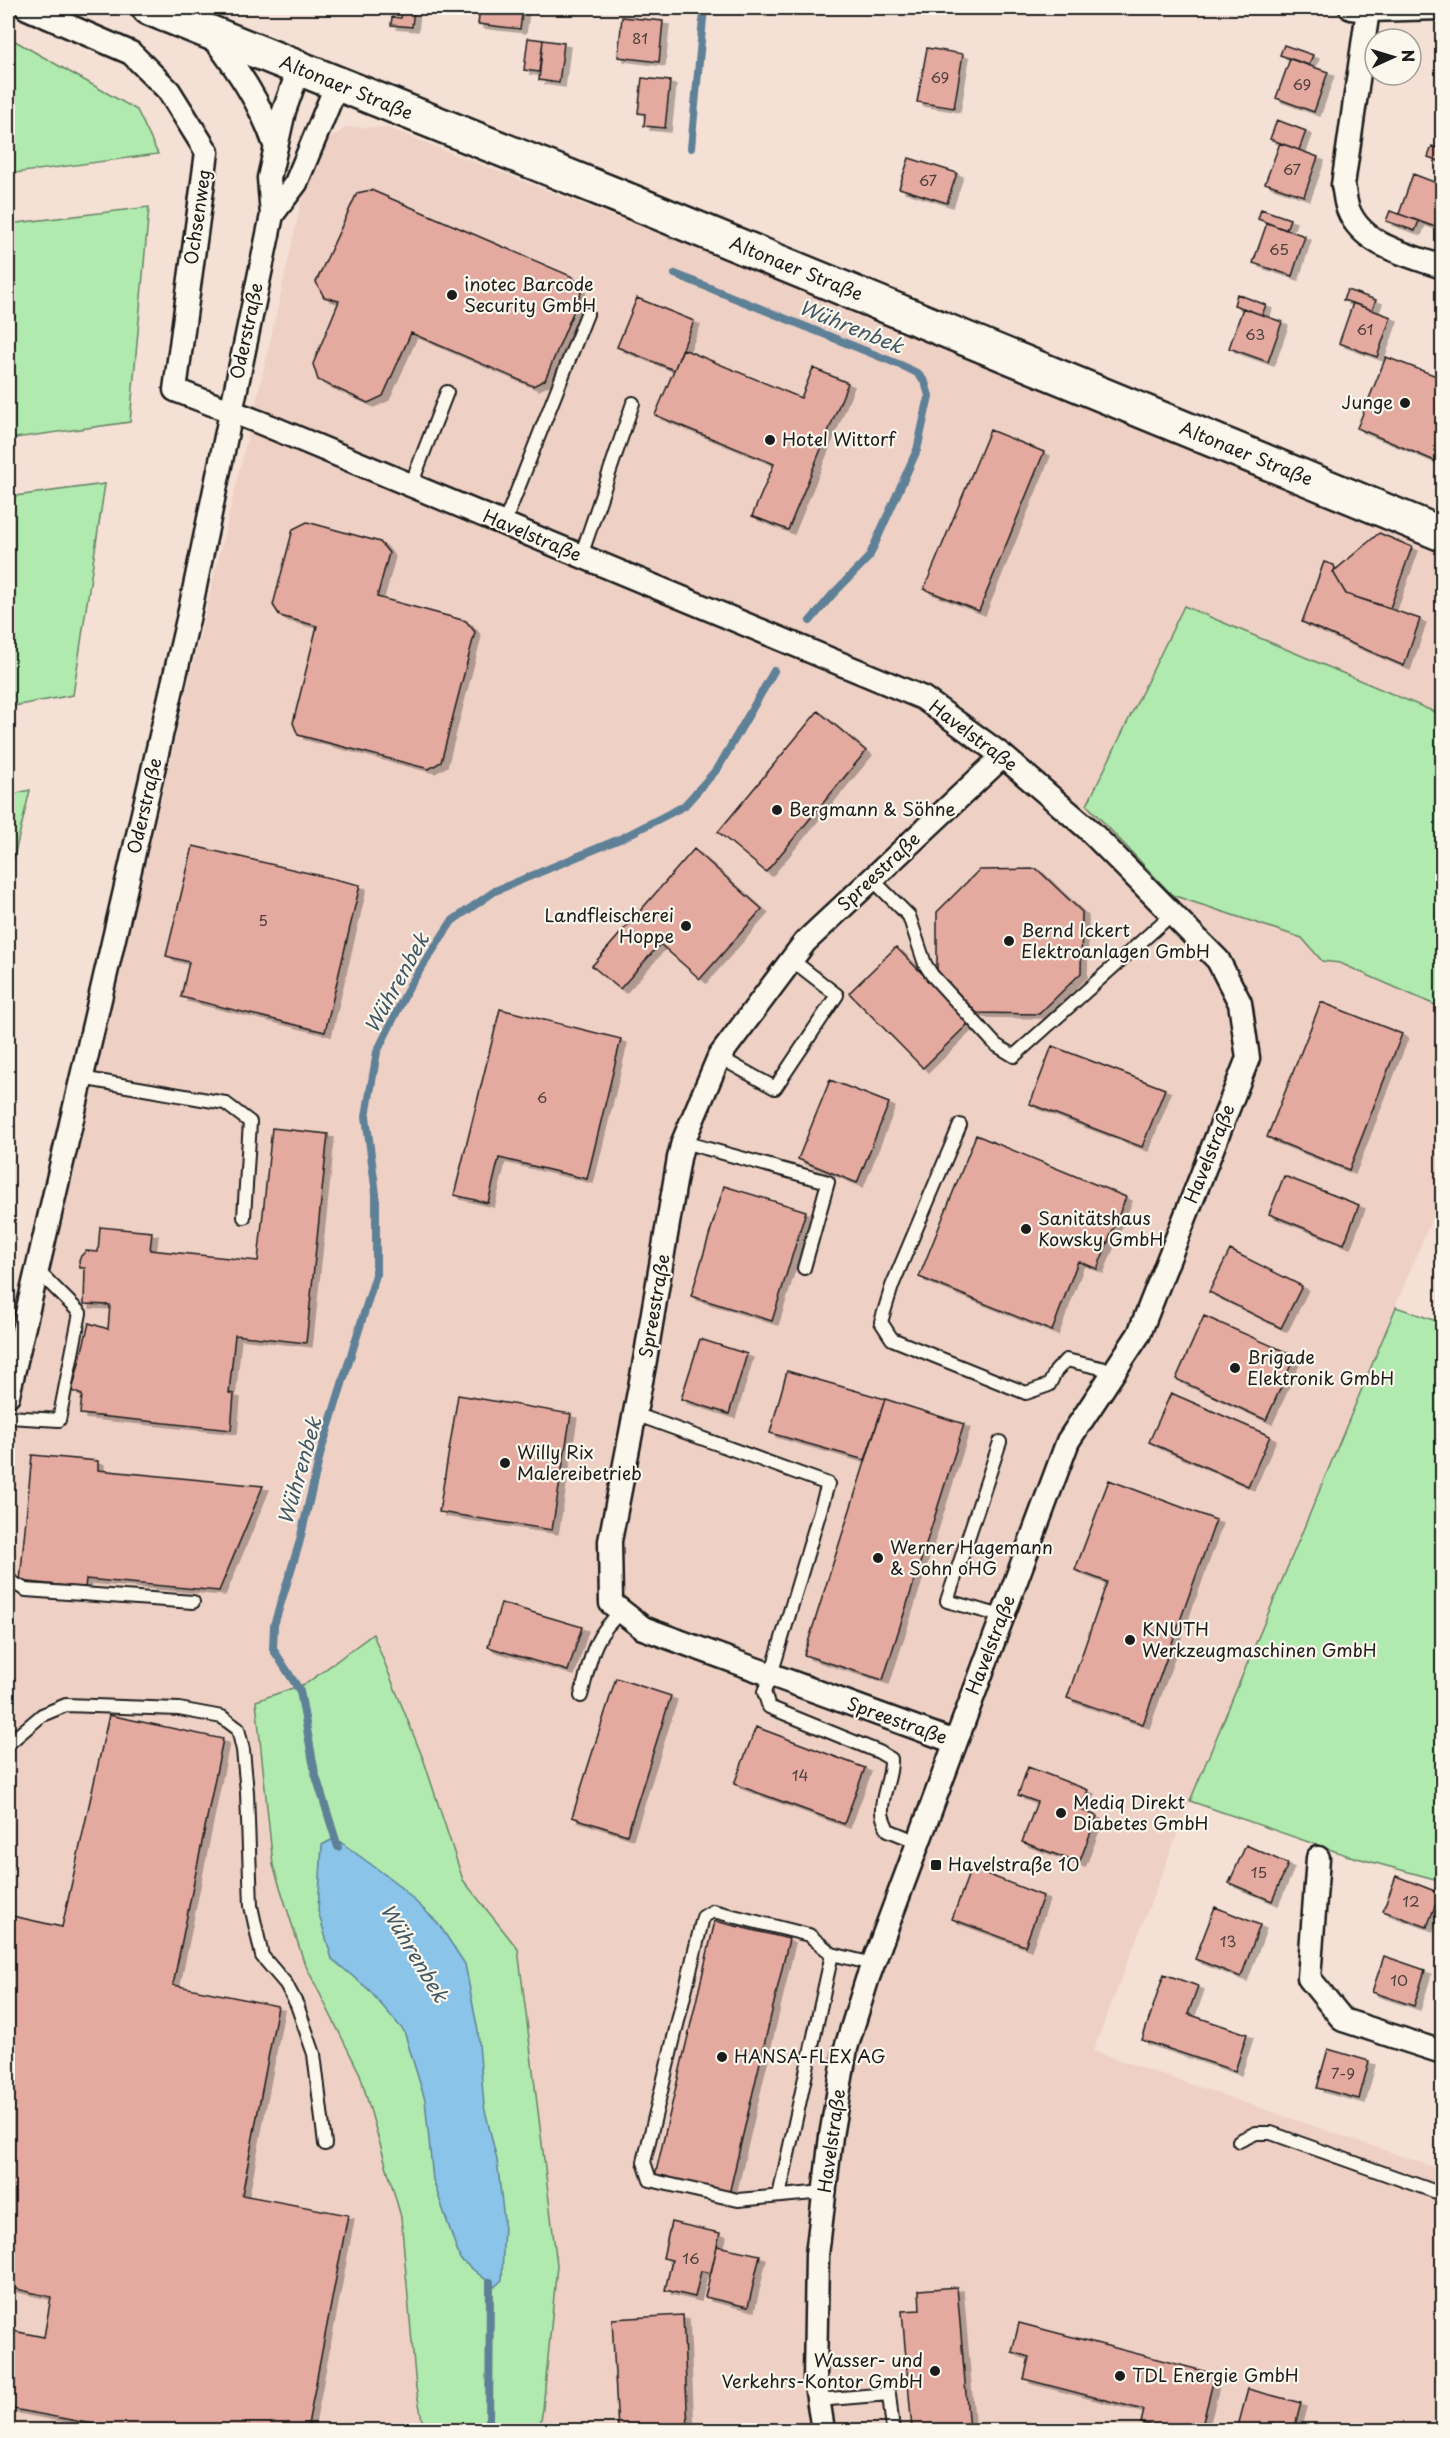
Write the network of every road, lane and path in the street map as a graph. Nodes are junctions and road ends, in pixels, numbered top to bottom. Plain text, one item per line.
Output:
1 (27, 8) edge
2 (149, 8) edge
3 (1443, 8) edge
4 (1360, 9) edge
5 (210, 33) junction
6 (298, 69) junction
7 (337, 84) junction
8 (275, 145) junction
9 (272, 215) junction
10 (1443, 267) edge
11 (587, 314) dead end
12 (447, 392) dead end
13 (633, 403) dead end
14 (229, 413) junction
15 (411, 485) junction
16 (504, 524) junction
17 (1443, 534) edge
18 (581, 556) junction
19 (1003, 756) junction
20 (872, 879) junction
21 (1172, 914) junction
22 (792, 960) junction
23 (719, 1057) junction
24 (81, 1078) junction
25 (960, 1125) dead end
26 (683, 1142) junction
27 (244, 1216) dead end
28 (804, 1268) dead end
29 (37, 1270) junction
30 (1114, 1371) junction
31 (8, 1395) edge
32 (635, 1414) junction
33 (8, 1418) edge
34 (1000, 1442) dead end
35 (8, 1580) edge
36 (193, 1602) dead end
37 (622, 1611) junction
38 (1002, 1616) junction
39 (771, 1675) junction
40 (581, 1696) dead end
41 (955, 1742) junction
42 (8, 1744) edge
43 (918, 1842) junction
44 (1318, 1858) dead end
45 (832, 1954) junction
46 (873, 1964) junction
47 (1443, 2052) edge
48 (1239, 2141) dead end
49 (325, 2144) dead end
50 (824, 2192) junction
51 (1443, 2194) edge
52 (779, 2196) junction
53 (818, 2400) junction
54 (823, 2430) edge
55 (893, 2430) edge

1 - 14 street, Ochsenweg
2 - 5 main road, Altonaer Straße
3 - 4 street
4 - 10 street
5 - 6 main road, Altonaer Straße
5 - 8 street
6 - 7 main road, Altonaer Straße
6 - 8 street, Oderstraße
7 - 9 street, Oderstraße
7 - 17 main road, Altonaer Straße
8 - 9 street, Oderstraße
9 - 14 street, Oderstraße
11 - 16 lane
12 - 15 lane
13 - 18 lane
14 - 15 street, Havelstraße
14 - 24 street, Oderstraße
15 - 16 street, Havelstraße
16 - 18 street, Havelstraße
18 - 19 street, Havelstraße
19 - 20 street, Spreestraße
19 - 21 street, Havelstraße
20 - 21 lane
20 - 22 street, Spreestraße
21 - 30 street, Havelstraße
22 - 23 street, Spreestraße
22 - 23 lane
23 - 26 street, Spreestraße
24 - 27 lane
24 - 29 street, Oderstraße
25 - 30 lane
26 - 28 lane
26 - 32 street, Spreestraße
29 - 31 street, Oderstraße
29 - 33 lane
30 - 38 street, Havelstraße
32 - 37 street, Spreestraße
32 - 39 lane
34 - 38 lane
35 - 36 lane
37 - 39 street, Spreestraße
37 - 40 lane
38 - 41 street, Havelstraße
39 - 41 street, Spreestraße
39 - 43 lane
41 - 43 street, Havelstraße
42 - 49 lane
43 - 46 street, Havelstraße
44 - 47 street
45 - 46 lane
45 - 52 lane
45 - 52 lane
46 - 50 street, Havelstraße
48 - 51 lane
50 - 52 lane
50 - 53 street, Havelstraße
53 - 54 street, Havelstraße
53 - 55 lane

